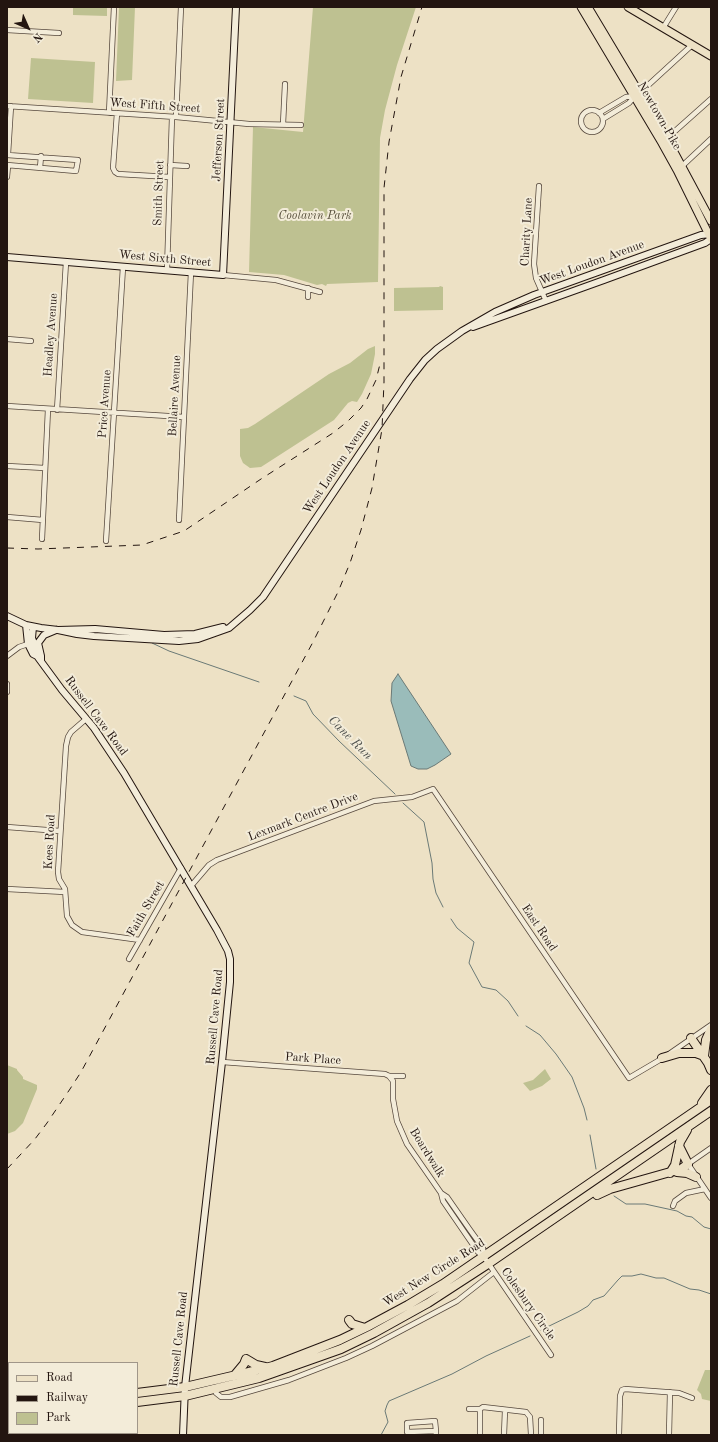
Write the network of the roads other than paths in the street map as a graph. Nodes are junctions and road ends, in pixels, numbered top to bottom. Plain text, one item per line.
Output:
1 (114, 7) edge
2 (181, 7) edge
3 (236, 7) edge
4 (581, 7) edge
5 (588, 7) edge
6 (628, 7) edge
7 (676, 7) edge
8 (663, 28) junction
9 (7, 30) edge
10 (60, 33) dead end
11 (692, 45) junction
12 (711, 56) edge
13 (285, 84) dead end
14 (637, 94) junction
15 (711, 98) edge
16 (9, 106) edge
17 (110, 113) junction
18 (117, 113) junction
19 (600, 113) junction
20 (174, 117) junction
21 (602, 119) junction
22 (231, 122) junction
23 (283, 124) junction
24 (301, 125) dead end
25 (711, 139) edge
26 (664, 141) junction
27 (7, 154) edge
28 (41, 156) junction
29 (170, 165) junction
30 (7, 166) edge
31 (187, 166) dead end
32 (40, 168) junction
33 (679, 168) junction
34 (7, 177) edge
35 (170, 177) junction
36 (539, 186) dead end
37 (711, 221) edge
38 (710, 236) edge
39 (7, 258) edge
40 (66, 262) junction
41 (123, 267) junction
42 (167, 270) junction
43 (191, 272) junction
44 (224, 275) junction
45 (308, 288) junction
46 (320, 292) dead end
47 (543, 292) junction
48 (308, 297) dead end
49 (546, 301) junction
50 (462, 331) junction
51 (7, 340) edge
52 (31, 341) dead end
53 (7, 406) edge
54 (48, 409) junction
55 (57, 410) junction
56 (114, 413) junction
57 (184, 417) junction
58 (7, 466) edge
59 (45, 468) junction
60 (7, 517) edge
61 (43, 520) junction
62 (179, 520) dead end
63 (42, 539) dead end
64 (106, 541) dead end
65 (7, 616) edge
66 (26, 625) junction
67 (33, 627) junction
68 (57, 630) junction
69 (28, 644) junction
70 (7, 656) edge
71 (39, 659) junction
72 (7, 684) edge
73 (7, 692) edge
74 (86, 719) junction
75 (433, 789) joint
76 (7, 827) edge
77 (60, 831) junction
78 (181, 868) junction
79 (191, 886) junction
80 (7, 889) edge
81 (65, 892) junction
82 (140, 940) junction
83 (129, 959) dead end
84 (711, 1025) edge
85 (711, 1029) edge
86 (691, 1038) junction
87 (662, 1058) junction
88 (222, 1062) junction
89 (708, 1063) edge
90 (389, 1076) junction
91 (403, 1076) dead end
92 (711, 1090) edge
93 (711, 1100) edge
94 (696, 1111) junction
95 (711, 1111) edge
96 (690, 1126) junction
97 (679, 1146) junction
98 (711, 1148) edge
99 (688, 1164) junction
100 (673, 1173) junction
101 (696, 1177) junction
102 (705, 1189) junction
103 (711, 1198) edge
104 (579, 1202) junction
105 (673, 1206) dead end
106 (486, 1260) junction
107 (494, 1272) junction
108 (365, 1328) junction
109 (347, 1337) junction
110 (551, 1355) dead end
111 (266, 1368) junction
112 (234, 1376) junction
113 (215, 1389) junction
114 (185, 1392) junction
115 (670, 1392) junction
116 (138, 1393) edge
117 (692, 1398) dead end
118 (138, 1402) edge
119 (469, 1409) dead end
120 (480, 1409) junction
121 (505, 1410) junction
122 (541, 1420) dead end
123 (436, 1433) edge
124 (183, 1435) edge
125 (480, 1435) edge
126 (504, 1435) edge
127 (531, 1435) edge
128 (541, 1435) edge
129 (619, 1435) edge
130 (669, 1435) edge

1 - 17 street
2 - 20 street, Smith Street
3 - 22 street, Jefferson Street
4 - 14 main road, Newtown Pike
5 - 14 main road, Newtown Pike
6 - 8 main road
7 - 8 street
8 - 11 main road
9 - 10 street
11 - 12 main road
11 - 14 street
13 - 23 street
14 - 19 street
14 - 21 street
14 - 26 main road, Newtown Pike
15 - 26 street
16 - 17 street, West Fifth Street
16 - 27 street
17 - 18 street, West Fifth Street
18 - 20 street, West Fifth Street
18 - 35 street
19 - 21 street
19 - 21 street
20 - 22 street, West Fifth Street
20 - 29 street, Smith Street
22 - 23 street, West Fifth Street
22 - 44 street, Jefferson Street
23 - 24 street, West Fifth Street
25 - 33 street
26 - 33 main road, Newtown Pike
27 - 28 street
28 - 32 street
28 - 32 street
29 - 31 street
29 - 35 street, Smith Street
30 - 32 street
30 - 34 street
33 - 37 main road, Newtown Pike
33 - 38 main road, Newtown Pike
35 - 42 street, Smith Street
36 - 47 street, Charity Lane
38 - 47 street, West Loudon Avenue
38 - 49 street, West Loudon Avenue
39 - 40 street, West Sixth Street
40 - 41 street, West Sixth Street
40 - 55 street, Headley Avenue
41 - 42 street, West Sixth Street
41 - 56 street, Price Avenue
42 - 43 street, West Sixth Street
43 - 44 street, West Sixth Street
43 - 57 street, Bellaire Avenue
44 - 45 street, West Sixth Street
45 - 46 street, West Sixth Street
45 - 48 street
47 - 49 street, Charity Lane
47 - 50 street, West Loudon Avenue
49 - 50 street, West Loudon Avenue
50 - 68 street, West Loudon Avenue
51 - 52 street
53 - 54 street
54 - 55 street
54 - 59 street
55 - 56 street
56 - 57 street
56 - 64 street, Price Avenue
57 - 62 street, Bellaire Avenue
58 - 59 street
59 - 61 street
60 - 61 street
61 - 63 street
65 - 66 street, West Loudon Avenue
66 - 67 street, West Loudon Avenue
66 - 69 street
67 - 68 street, West Loudon Avenue
67 - 71 street, Russell Cave Road
68 - 71 street
69 - 70 street
69 - 71 street, Russell Cave Road
71 - 74 street, Russell Cave Road
72 - 73 street
74 - 77 street, Kees Road
74 - 78 street, Russell Cave Road
75 - 79 street, Lexmark Centre Drive
75 - 87 street, East Road
76 - 77 street
77 - 81 street, Kees Road
78 - 79 street, Russell Cave Road
78 - 82 street, Faith Street
79 - 88 street, Russell Cave Road
80 - 81 street
81 - 82 street, Kees Road
82 - 83 street, Faith Street
84 - 86 street
85 - 89 highway
86 - 87 street
86 - 89 highway
87 - 89 highway
88 - 90 street, Park Place
88 - 114 street, Russell Cave Road
90 - 91 street, Park Place
90 - 106 street, Boardwalk
92 - 94 highway
93 - 94 highway, West New Circle Road
94 - 106 highway, West New Circle Road
95 - 96 highway, West New Circle Road
96 - 97 highway
96 - 104 highway, West New Circle Road
97 - 99 highway
97 - 100 highway
98 - 99 street
99 - 100 highway
99 - 101 street
100 - 101 highway
100 - 104 highway
101 - 102 street
102 - 103 street
102 - 105 street
104 - 106 highway, West New Circle Road
106 - 107 street, Colesbury Circle
106 - 108 highway, West New Circle Road
106 - 113 highway, West New Circle Road
107 - 110 street, Colesbury Circle
107 - 113 street
108 - 109 highway, West New Circle Road
108 - 109 highway
109 - 111 highway, West New Circle Road
111 - 112 highway, West New Circle Road
111 - 112 highway
112 - 114 highway, West New Circle Road
113 - 114 highway, West New Circle Road
114 - 116 highway, West New Circle Road
114 - 118 highway, West New Circle Road
114 - 124 street, Russell Cave Road
115 - 117 street
115 - 129 street
115 - 130 street
119 - 120 street
120 - 121 street
120 - 125 street
121 - 126 street
121 - 127 street
122 - 128 street
123 - 123 street

